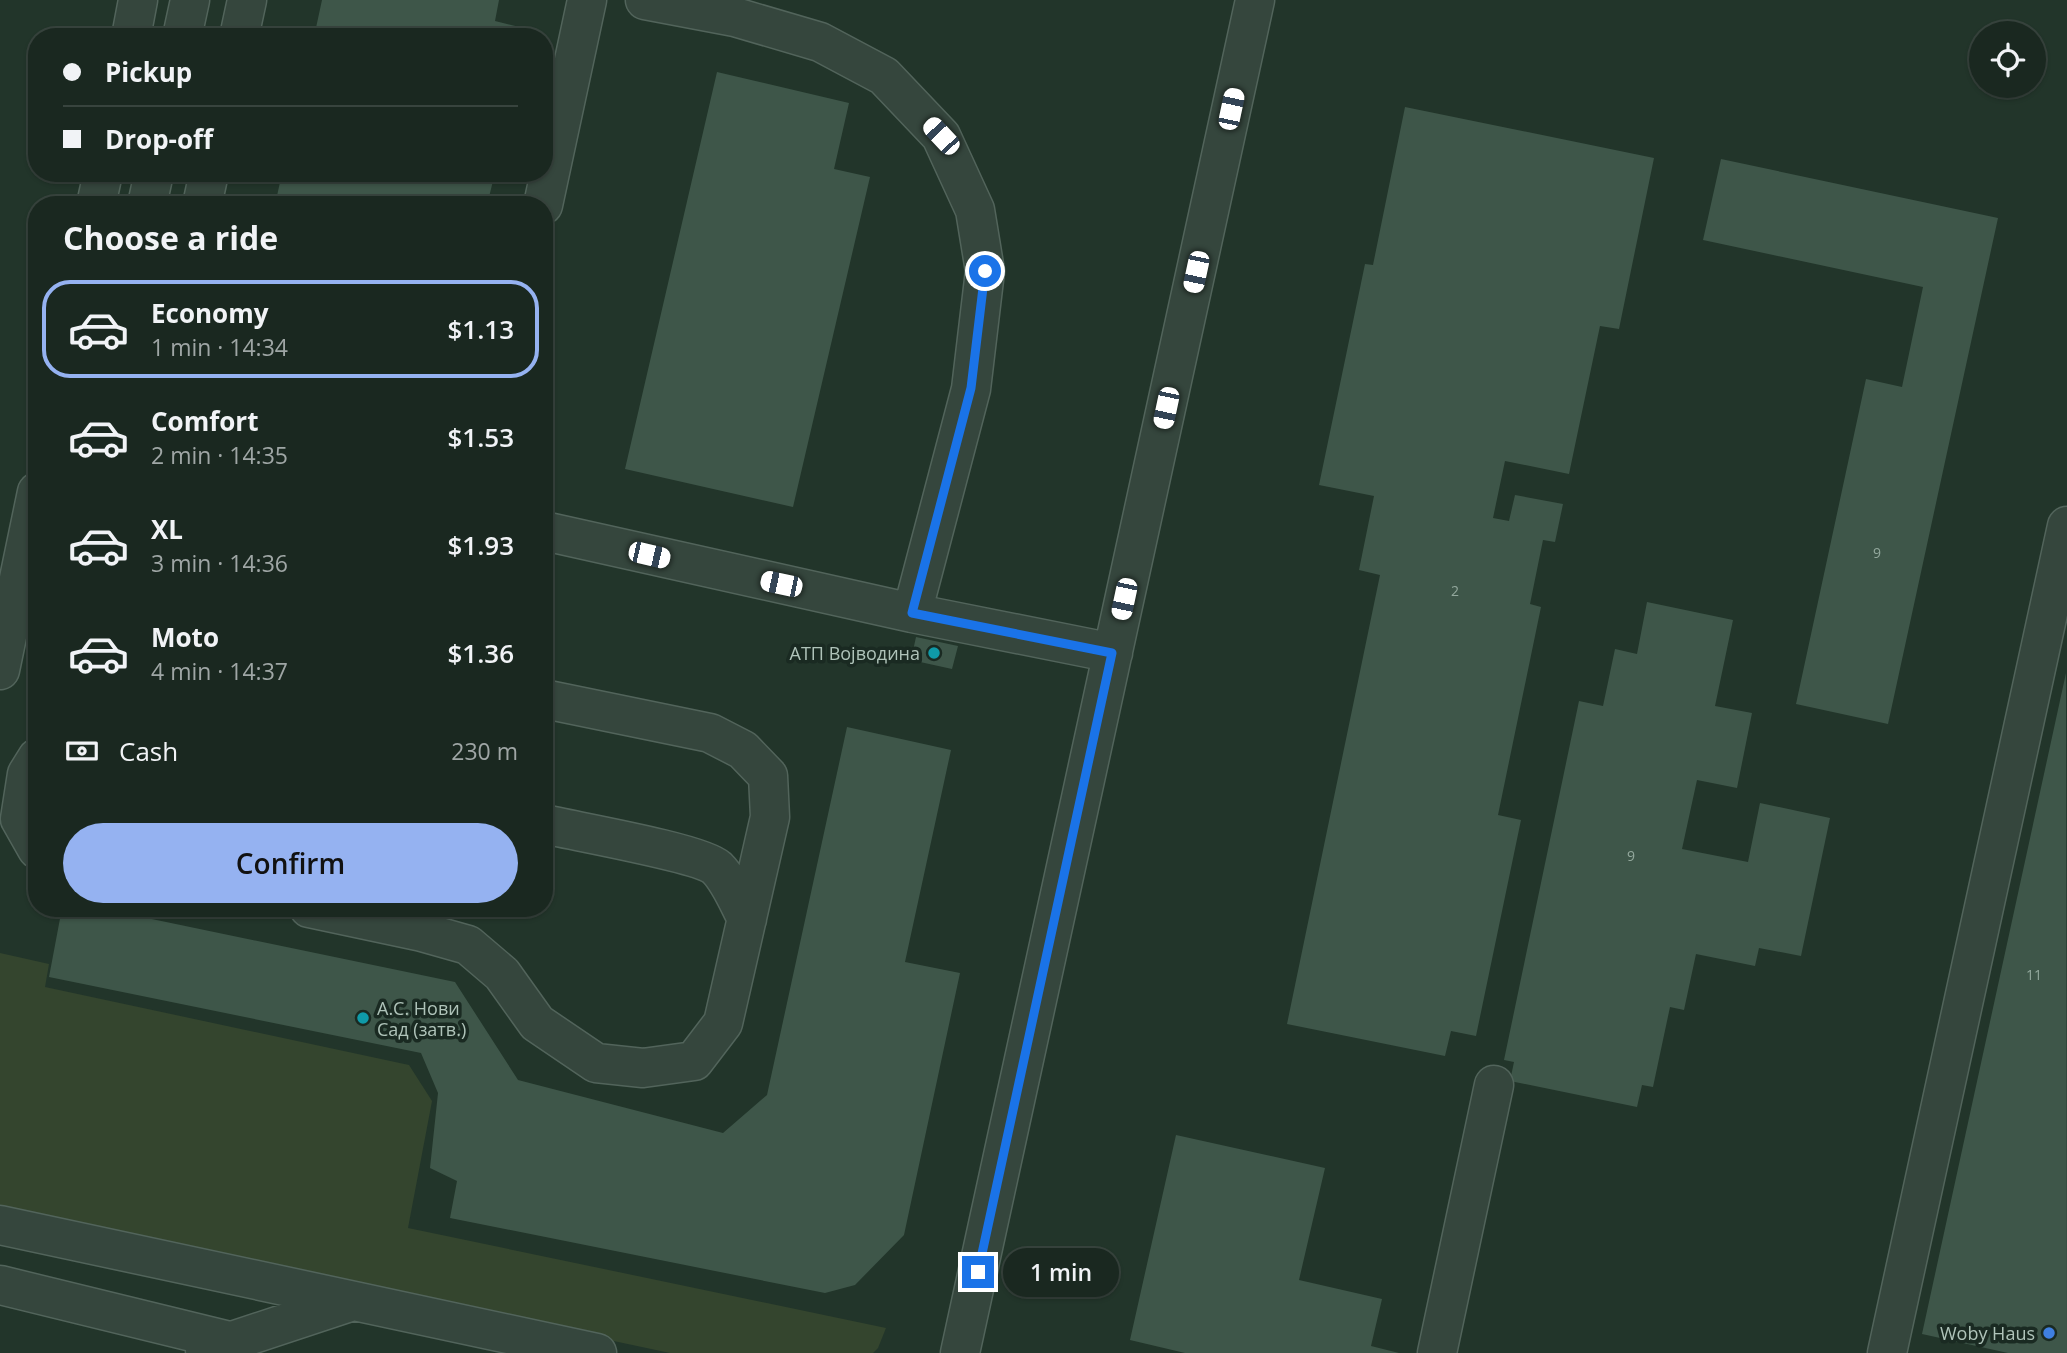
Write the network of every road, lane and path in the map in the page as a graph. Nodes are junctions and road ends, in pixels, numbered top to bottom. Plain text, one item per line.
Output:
1 (138, 0) edge
2 (190, 0) edge
3 (247, 0) edge
4 (587, 0) edge
5 (645, 0) edge
6 (1255, 0) edge
7 (773, 14) edge
8 (133, 28) edge
9 (184, 28) edge
10 (241, 28) edge
11 (553, 158) edge
12 (2067, 526) edge
13 (553, 533) edge
14 (28, 535) edge
15 (912, 613) junction
16 (1112, 653) junction
17 (0, 670) edge
18 (553, 701) edge
19 (28, 772) edge
20 (553, 826) edge
21 (28, 834) edge
22 (0, 839) edge
23 (28, 848) edge
24 (351, 917) edge
25 (747, 919) junction
26 (1494, 1085) dead end
27 (0, 1225) edge
28 (0, 1285) edge
29 (352, 1301) junction
30 (212, 1347) edge
31 (597, 1353) edge
32 (960, 1353) edge
33 (1437, 1353) edge
34 (1886, 1353) edge

1 - 8 street
2 - 9 street
3 - 10 street
4 - 11 street
5 - 7 street
6 - 16 street
7 - 15 street
12 - 34 street
13 - 15 street
14 - 17 street
15 - 16 street
16 - 32 street
18 - 25 street
19 - 21 street
20 - 25 street
22 - 23 street
24 - 25 street
26 - 33 street
27 - 29 street
28 - 30 street
29 - 30 street
29 - 31 street

